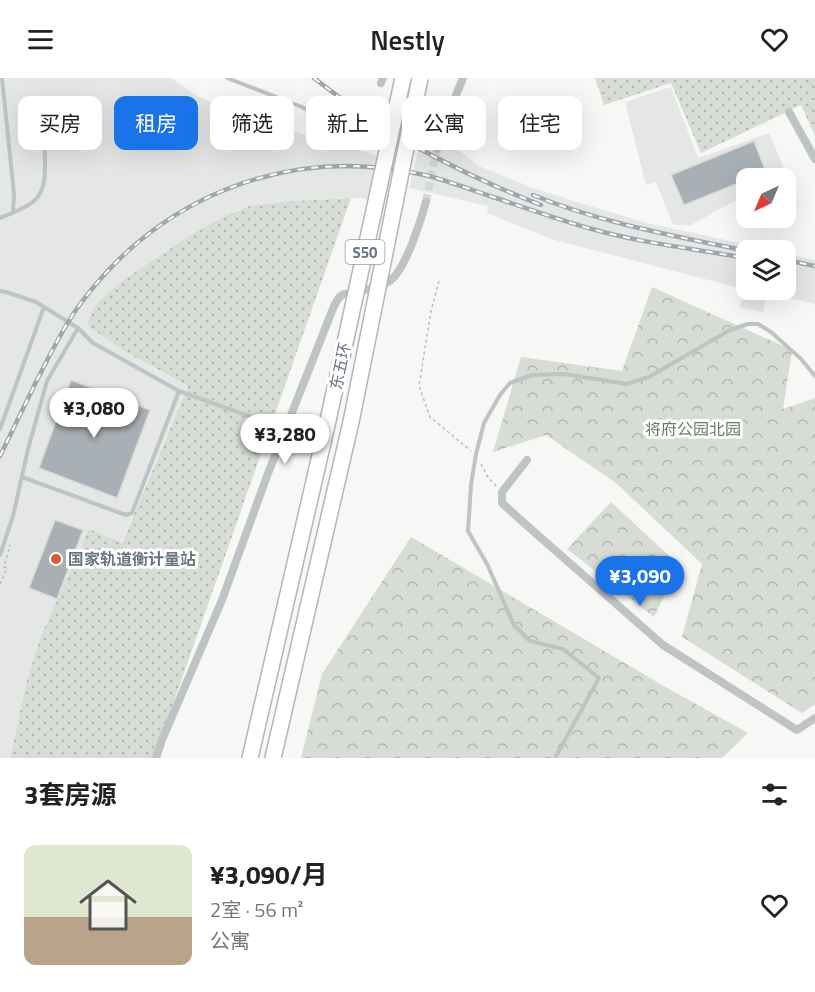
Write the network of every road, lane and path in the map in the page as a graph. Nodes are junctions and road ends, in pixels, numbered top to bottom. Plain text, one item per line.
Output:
1 (2, 78) edge
2 (227, 78) edge
3 (403, 78) edge
4 (420, 78) edge
5 (463, 78) edge
6 (456, 96) edge
7 (306, 109) edge
8 (789, 112) dead end
9 (45, 150) edge
10 (815, 159) edge
11 (426, 202) tunnel mouth
12 (13, 212) junction
13 (0, 218) edge
14 (439, 281) dead end
15 (0, 291) edge
16 (44, 307) junction
17 (78, 328) junction
18 (815, 376) edge
19 (179, 391) junction
20 (0, 429) edge
21 (285, 429) junction
22 (476, 454) junction
23 (527, 460) dead end
24 (22, 477) junction
25 (502, 492) junction
26 (0, 555) edge
27 (7, 568) dead end
28 (0, 584) edge
29 (815, 718) edge
30 (156, 758) edge
31 (250, 758) edge
32 (273, 758) edge
33 (555, 758) edge

1 - 12 lane
2 - 7 lane
3 - 31 highway, 东五环 / S50, bridge
4 - 32 highway, 东五环 / S50, bridge
5 - 6 street
8 - 10 street
9 - 12 lane
11 - 21 street
12 - 13 lane
14 - 22 path
15 - 16 lane
16 - 17 lane
16 - 20 lane
17 - 19 lane
17 - 24 lane
18 - 22 lane
19 - 21 lane
19 - 24 lane
21 - 30 street
22 - 25 path
22 - 33 lane
23 - 25 street
24 - 26 lane
25 - 29 street
27 - 28 path

